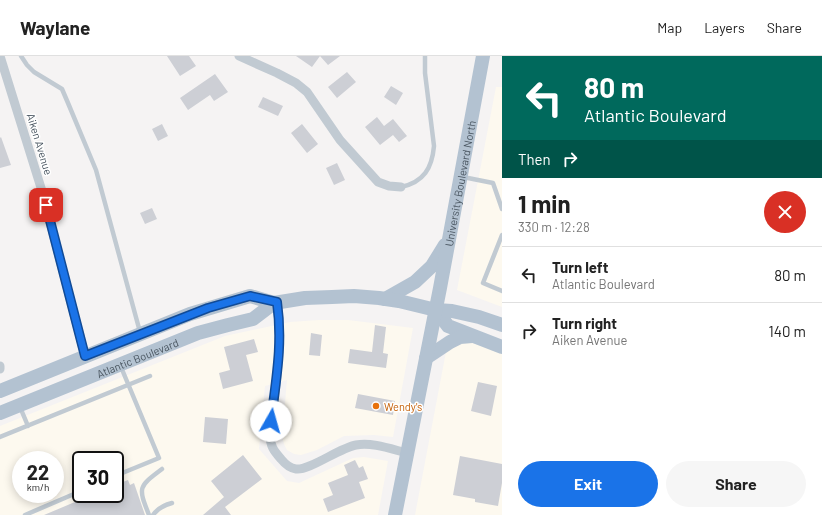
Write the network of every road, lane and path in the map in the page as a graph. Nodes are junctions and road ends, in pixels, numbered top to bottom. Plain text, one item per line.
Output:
1 (0, 56) edge
2 (21, 56) edge
3 (239, 56) edge
4 (425, 56) edge
5 (483, 56) edge
6 (460, 177) junction
7 (401, 187) joint
8 (502, 210) edge
9 (502, 235) edge
10 (449, 238) junction
11 (502, 291) edge
12 (385, 299) junction
13 (275, 303) junction
14 (436, 310) junction
15 (502, 325) edge
16 (140, 334) junction
17 (472, 336) junction
18 (502, 347) edge
19 (85, 356) junction
20 (426, 358) junction
21 (120, 365) junction
22 (150, 376) dead end
23 (128, 385) junction
24 (0, 392) edge
25 (19, 406) junction
26 (0, 414) edge
27 (28, 426) junction
28 (0, 437) edge
29 (407, 453) junction
30 (162, 469) dead end
31 (124, 472) edge
32 (72, 495) edge
33 (172, 502) dead end
34 (25, 515) edge
35 (149, 515) edge
36 (153, 515) edge
37 (395, 515) edge

1 - 19 street, Aiken Avenue
2 - 16 lane
3 - 7 street
4 - 7 lane
5 - 6 main road, University Boulevard North
6 - 8 lane
6 - 10 main road, University Boulevard North
9 - 11 lane
10 - 12 main road
10 - 14 main road, University Boulevard North
12 - 13 main road, Atlantic Boulevard
12 - 14 main road, Atlantic Boulevard
13 - 16 main road, Atlantic Boulevard
13 - 21 main road, Atlantic Boulevard
13 - 29 street
14 - 15 main road, Atlantic Boulevard
14 - 17 main road
14 - 20 main road, University Boulevard North
16 - 19 main road, Atlantic Boulevard
17 - 18 main road
17 - 20 main road
19 - 24 main road, Atlantic Boulevard
20 - 29 main road, University Boulevard North
21 - 23 lane
21 - 25 main road, Atlantic Boulevard
22 - 23 lane
23 - 27 lane
23 - 31 lane
25 - 26 main road, Atlantic Boulevard
25 - 27 lane
27 - 28 lane
29 - 37 main road, University Boulevard North
30 - 35 lane
32 - 34 lane
33 - 36 lane

